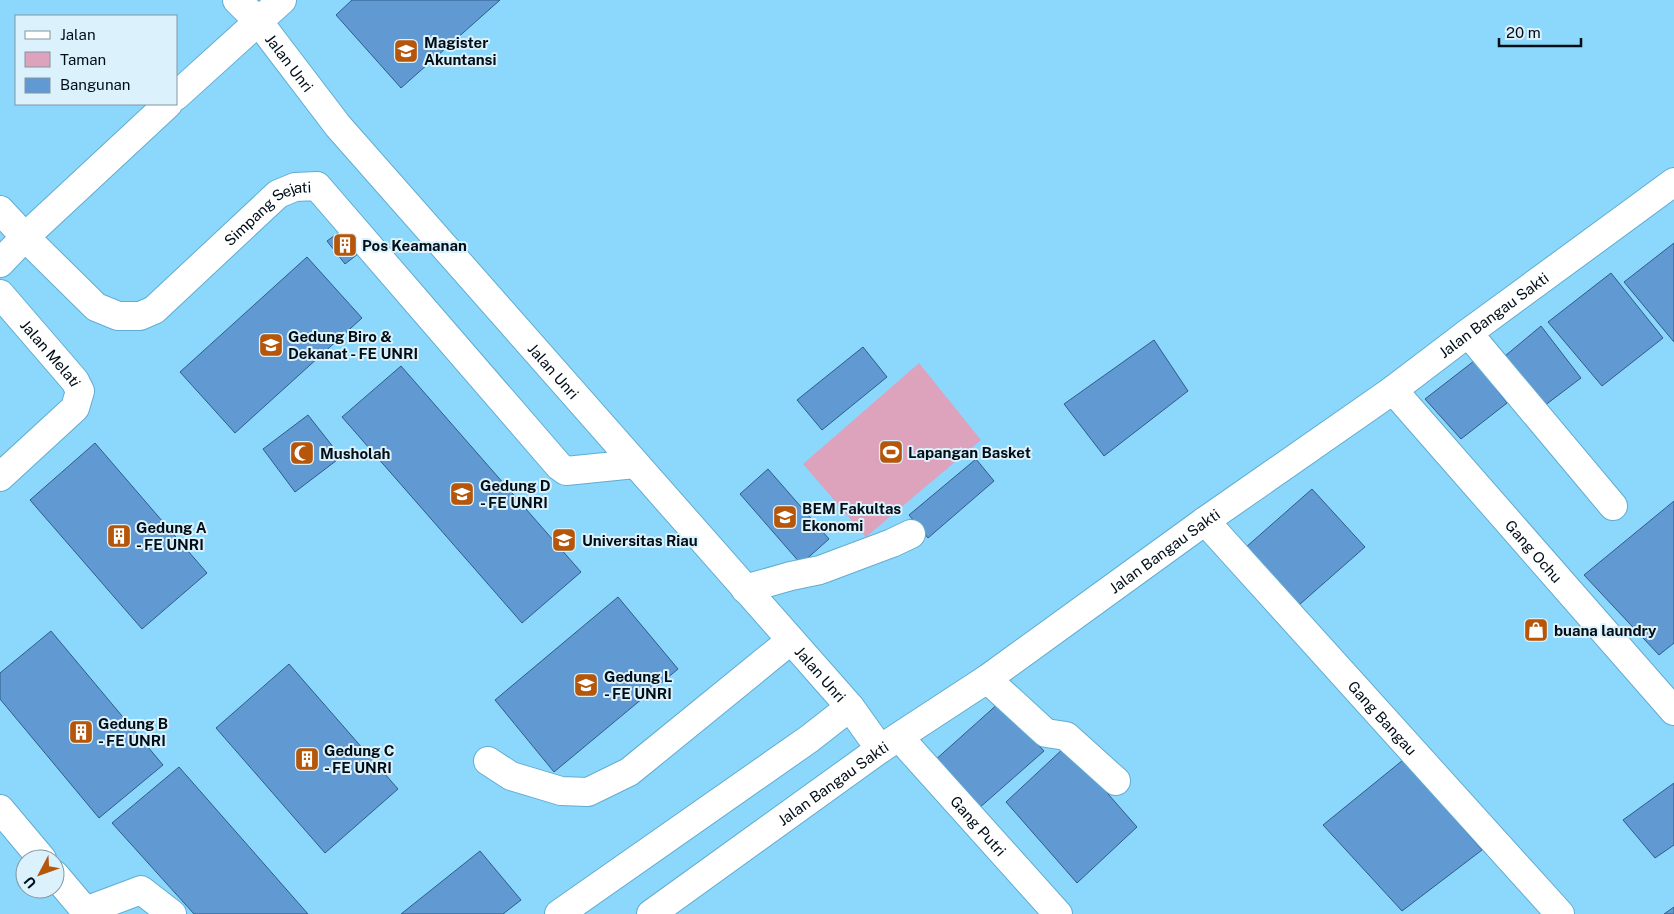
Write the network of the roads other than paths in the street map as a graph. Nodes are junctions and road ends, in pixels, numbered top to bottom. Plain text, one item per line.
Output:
1 (237, 0) edge
2 (282, 0) edge
3 (258, 21) junction
4 (178, 94) edge
5 (167, 105) edge
6 (1674, 182) edge
7 (0, 210) edge
8 (24, 238) junction
9 (0, 263) edge
10 (0, 294) edge
11 (1468, 333) junction
12 (1393, 390) junction
13 (635, 464) junction
14 (0, 477) edge
15 (1613, 506) dead end
16 (1205, 522) junction
17 (911, 534) dead end
18 (745, 589) junction
19 (790, 641) junction
20 (987, 678) junction
21 (850, 707) junction
22 (1674, 711) edge
23 (884, 742) junction
24 (488, 761) dead end
25 (1116, 781) dead end
26 (0, 809) edge
27 (34, 849) edge
28 (65, 887) edge
29 (87, 913) edge
30 (172, 914) edge
31 (559, 914) edge
32 (651, 914) edge
33 (1058, 914) edge
34 (1560, 914) edge

1 - 3 street, Jalan Unri
2 - 3 street
3 - 4 street
3 - 13 street, Jalan Unri
5 - 8 street
6 - 11 street, Jalan Bangau Sakti
7 - 8 street, Simpang Sejati
8 - 9 street
8 - 13 street, Simpang Sejati
10 - 14 street, Jalan Melati
11 - 12 street, Jalan Bangau Sakti
11 - 15 street
12 - 16 street, Jalan Bangau Sakti
12 - 22 street, Gang Ochu
13 - 18 street, Jalan Unri
16 - 20 street, Jalan Bangau Sakti
16 - 34 street, Gang Bangau
17 - 18 street
18 - 19 street, Jalan Unri
19 - 21 street, Jalan Unri
19 - 24 street
20 - 23 street, Jalan Bangau Sakti
20 - 25 street
21 - 23 street, Jalan Unri
21 - 31 street
23 - 32 street, Jalan Bangau Sakti
23 - 33 street, Gang Putri
26 - 27 street
28 - 29 street
29 - 30 street

